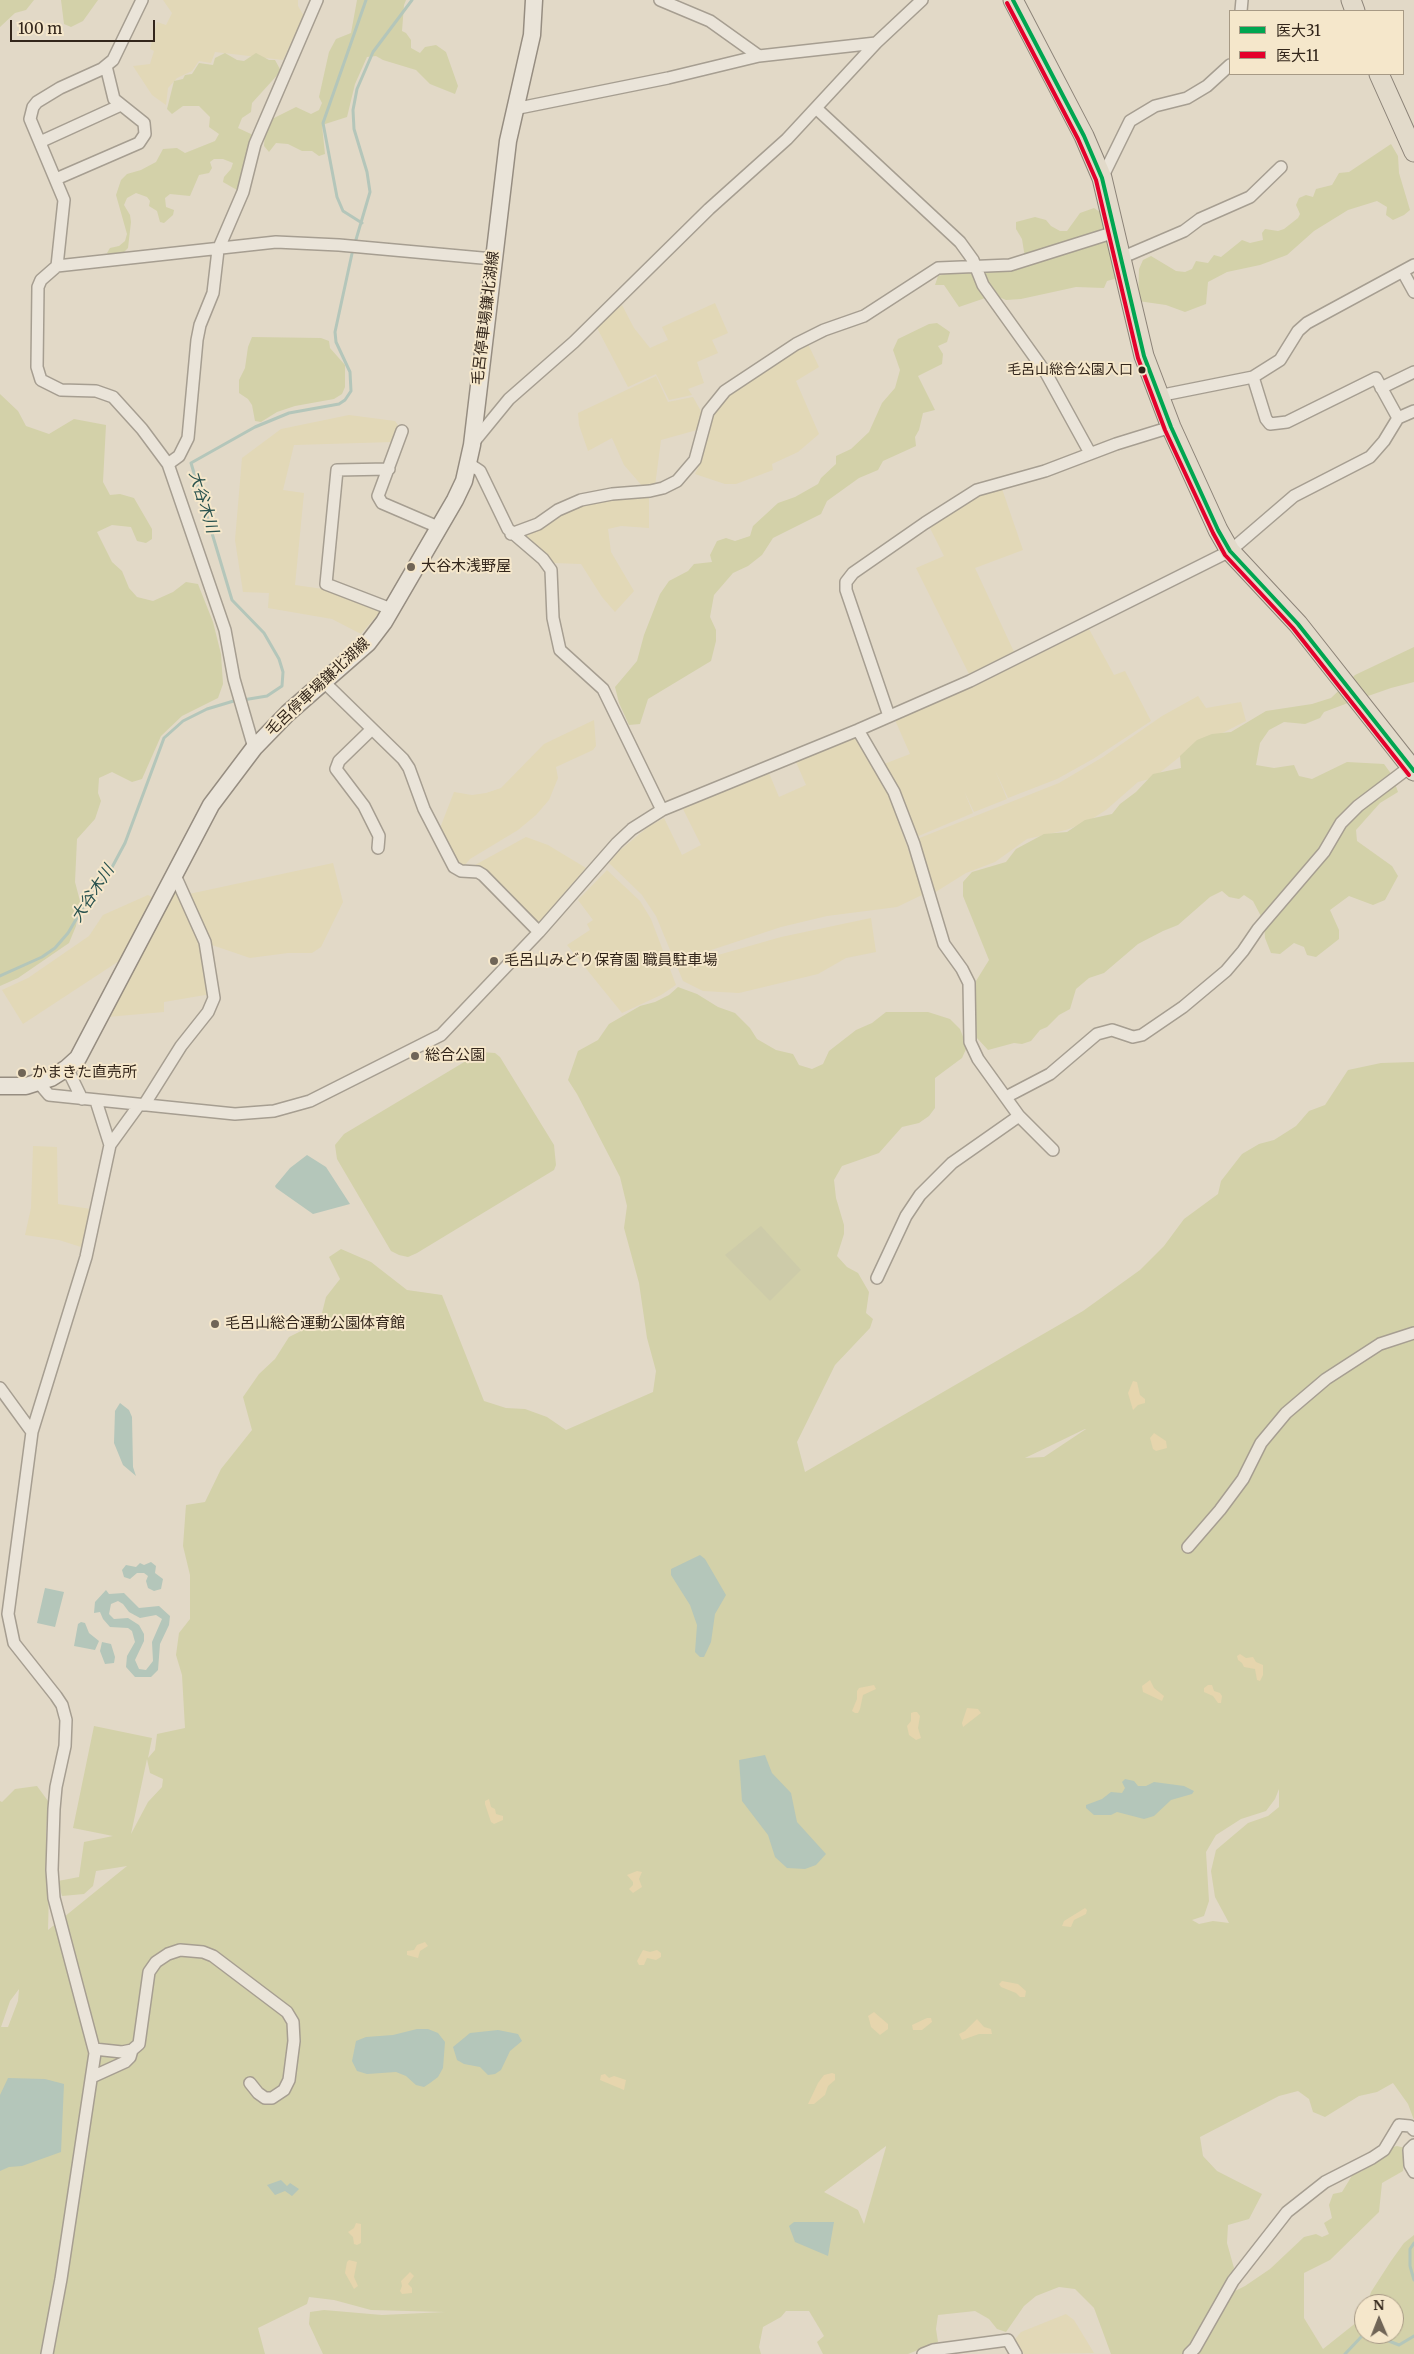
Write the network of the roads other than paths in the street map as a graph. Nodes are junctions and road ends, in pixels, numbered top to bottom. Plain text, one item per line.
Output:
1 (142, 0) edge
2 (318, 0) edge
3 (534, 0) edge
4 (660, 0) edge
5 (922, 0) edge
6 (1013, 0) edge
7 (876, 43) junction
8 (759, 56) junction
9 (106, 66) junction
10 (1229, 66) edge
11 (1379, 75) edge
12 (121, 105) junction
13 (514, 109) junction
14 (817, 109) junction
15 (40, 142) junction
16 (1414, 152) edge
17 (1281, 166) dead end
18 (1102, 178) junction
19 (56, 179) junction
20 (1115, 232) junction
21 (218, 250) junction
22 (1120, 258) junction
23 (493, 259) junction
24 (976, 265) junction
25 (1414, 265) edge
26 (57, 266) junction
27 (1403, 272) junction
28 (1414, 292) edge
29 (1414, 372) edge
30 (1253, 378) junction
31 (1381, 388) junction
32 (1158, 396) junction
33 (1414, 411) edge
34 (1398, 418) junction
35 (1171, 427) junction
36 (402, 431) dead end
37 (472, 445) junction
38 (1090, 454) junction
39 (468, 463) junction
40 (168, 464) junction
41 (389, 469) junction
42 (438, 527) junction
43 (511, 534) junction
44 (1230, 551) junction
45 (391, 609) junction
46 (324, 683) junction
47 (889, 716) junction
48 (372, 729) junction
49 (858, 730) junction
50 (254, 748) junction
51 (1410, 760) edge
52 (662, 810) junction
53 (378, 848) dead end
54 (174, 873) junction
55 (539, 932) junction
56 (67, 1068) junction
57 (38, 1082) junction
58 (0, 1086) edge
59 (1006, 1097) junction
60 (82, 1099) junction
61 (96, 1101) junction
62 (141, 1105) junction
63 (1019, 1116) junction
64 (110, 1145) junction
65 (1053, 1150) dead end
66 (877, 1278) dead end
67 (1414, 1333) edge
68 (0, 1388) edge
69 (32, 1432) junction
70 (1188, 1548) dead end
71 (94, 2050) junction
72 (132, 2050) junction
73 (92, 2077) junction
74 (250, 2084) dead end
75 (1414, 2130) edge
76 (1414, 2145) edge
77 (1414, 2172) edge
78 (47, 2354) edge
79 (923, 2354) edge
80 (1016, 2354) edge
81 (1189, 2354) edge

1 - 9 street
2 - 21 street
3 - 13 main road, 毛呂停車場鎌北湖線
4 - 8 street
5 - 7 street
6 - 18 main road
7 - 8 street
7 - 14 street
8 - 13 street
9 - 12 street
9 - 15 street
10 - 18 street
11 - 16 main road
12 - 15 street
12 - 19 street
13 - 23 main road, 毛呂停車場鎌北湖線
14 - 24 street
14 - 37 street
15 - 19 street
17 - 22 street
18 - 20 main road
19 - 26 street
20 - 22 main road
20 - 24 street
21 - 23 street
21 - 26 street
21 - 40 street
22 - 32 main road
23 - 37 main road, 毛呂停車場鎌北湖線
24 - 38 street
24 - 43 street
25 - 27 street
26 - 40 street
27 - 28 street
27 - 30 street
29 - 31 street
30 - 31 street
30 - 32 street
31 - 34 street
32 - 35 main road
33 - 34 street
34 - 44 street
35 - 38 street
35 - 44 main road
36 - 41 street
37 - 39 main road, 毛呂停車場鎌北湖線
38 - 47 street
39 - 42 main road, 毛呂停車場鎌北湖線
39 - 43 street
40 - 50 street
41 - 42 street
41 - 45 street
42 - 45 main road, 毛呂停車場鎌北湖線
43 - 52 street
44 - 47 street
44 - 51 main road
45 - 46 main road, 毛呂停車場鎌北湖線
46 - 48 street
46 - 50 main road, 毛呂停車場鎌北湖線
47 - 49 street
48 - 53 street
48 - 55 street
49 - 52 street
49 - 59 street
50 - 54 main road, 毛呂停車場鎌北湖線
51 - 59 street
52 - 55 street
54 - 56 main road, 毛呂停車場鎌北湖線
54 - 62 street
55 - 62 street
56 - 57 main road, 毛呂停車場鎌北湖線
56 - 60 street
57 - 58 main road, 毛呂停車場鎌北湖線
57 - 60 street
59 - 63 street
60 - 61 street
61 - 62 street
61 - 64 street
62 - 64 street
63 - 65 street
63 - 66 street
64 - 69 street
67 - 70 street
68 - 69 street
69 - 71 street
71 - 72 street
71 - 73 street
72 - 73 street
72 - 74 street
73 - 78 street
75 - 81 street
76 - 77 street
79 - 80 street

